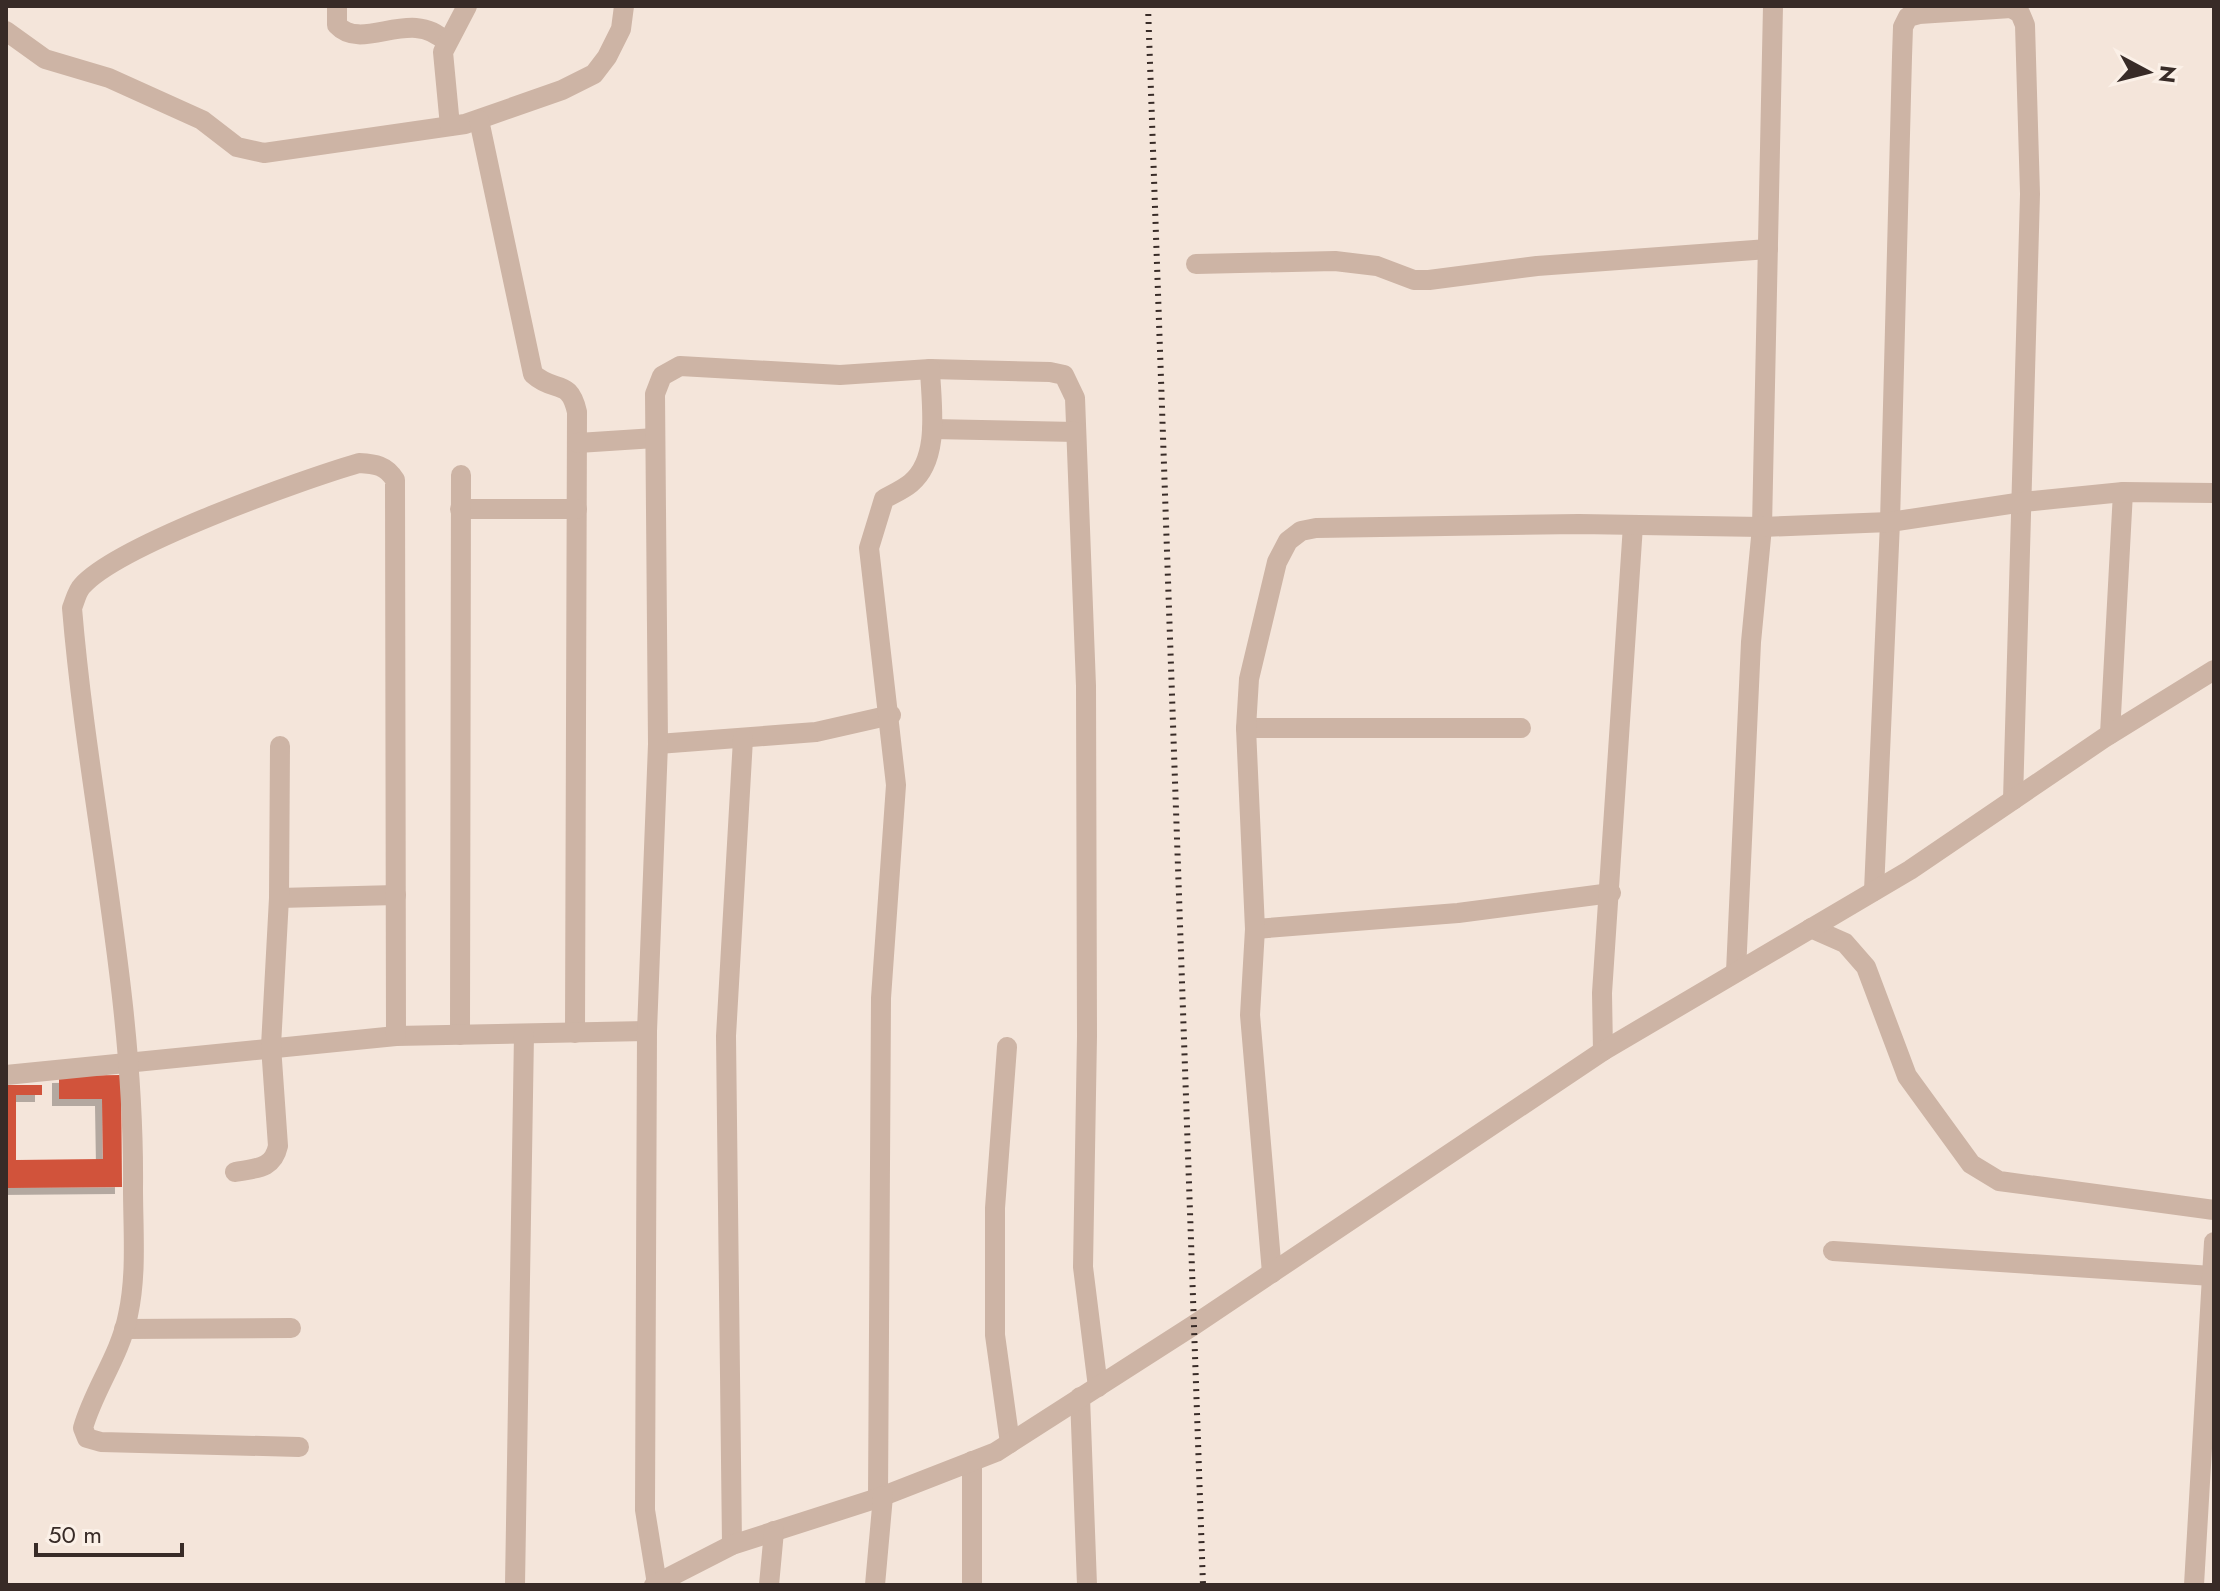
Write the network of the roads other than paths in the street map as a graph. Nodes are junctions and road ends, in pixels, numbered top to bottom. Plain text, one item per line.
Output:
1 (337, 6) edge
2 (467, 6) edge
3 (624, 6) edge
4 (1773, 6) edge
5 (6, 31) edge
6 (446, 42) junction
7 (479, 120) junction
8 (450, 126) junction
9 (1768, 249) junction
10 (1196, 264) dead end
11 (930, 369) junction
12 (932, 429) junction
13 (1076, 432) junction
14 (655, 438) junction
15 (578, 443) junction
16 (461, 475) dead end
17 (2123, 492) junction
18 (2214, 493) edge
19 (2023, 502) junction
20 (460, 509) junction
21 (577, 509) junction
22 (1890, 522) junction
23 (1633, 525) junction
24 (1762, 527) junction
25 (2214, 670) edge
26 (891, 715) junction
27 (1246, 728) junction
28 (1521, 728) dead end
29 (2110, 734) junction
30 (743, 739) junction
31 (658, 744) junction
32 (280, 746) dead end
33 (2013, 800) junction
34 (1874, 891) junction
35 (1611, 893) junction
36 (396, 895) junction
37 (279, 898) junction
38 (1811, 928) junction
39 (1255, 929) junction
40 (1736, 972) junction
41 (647, 1031) junction
42 (575, 1033) junction
43 (524, 1034) junction
44 (460, 1035) junction
45 (396, 1036) junction
46 (271, 1046) junction
47 (1007, 1047) dead end
48 (1603, 1051) junction
49 (131, 1060) junction
50 (6, 1073) edge
51 (235, 1172) dead end
52 (2214, 1210) edge
53 (2214, 1242) edge
54 (1833, 1251) dead end
55 (1272, 1273) junction
56 (2212, 1276) edge
57 (2212, 1316) edge
58 (291, 1328) dead end
59 (124, 1329) junction
60 (1089, 1392) junction
61 (1010, 1443) junction
62 (299, 1447) dead end
63 (972, 1461) junction
64 (880, 1497) junction
65 (774, 1531) junction
66 (732, 1545) junction
67 (655, 1584) edge
68 (515, 1585) edge
69 (769, 1585) edge
70 (875, 1585) edge
71 (972, 1585) edge
72 (1087, 1585) edge
73 (2194, 1585) edge

1 - 6 street
2 - 6 street
3 - 7 street
4 - 9 street
5 - 8 street
6 - 8 street
7 - 8 street
7 - 15 street
9 - 10 street
9 - 24 street
11 - 12 street
11 - 13 street
11 - 14 street
12 - 13 street
12 - 26 street
13 - 60 street
14 - 15 street
14 - 31 street
15 - 21 street
16 - 20 street
17 - 18 street
17 - 19 street
17 - 29 street
19 - 22 street
19 - 22 street
19 - 33 street
20 - 21 street
20 - 44 street
21 - 42 street
22 - 24 street
22 - 34 street
23 - 24 street
23 - 27 street
23 - 35 street
24 - 40 street
25 - 29 street
26 - 30 street
26 - 64 street
27 - 28 street
27 - 39 street
29 - 33 street
30 - 31 street
30 - 66 street
31 - 41 street
32 - 37 street
33 - 34 street
34 - 38 street
35 - 39 street
35 - 48 street
36 - 37 street
36 - 45 street
36 - 49 street
37 - 46 street
38 - 40 street
38 - 52 street
39 - 55 street
40 - 48 street
41 - 42 street
41 - 67 street
42 - 43 street
43 - 44 street
43 - 68 street
44 - 45 street
45 - 46 street
46 - 49 street
46 - 51 street
47 - 61 street
48 - 55 street
49 - 50 street
49 - 59 street
53 - 56 street
54 - 56 street
55 - 60 street
56 - 57 street
57 - 73 street
58 - 59 street
59 - 62 street
60 - 61 street
60 - 72 street
61 - 63 street
63 - 64 street
63 - 71 street
64 - 65 street
64 - 70 street
65 - 66 street
65 - 69 street
66 - 67 street

